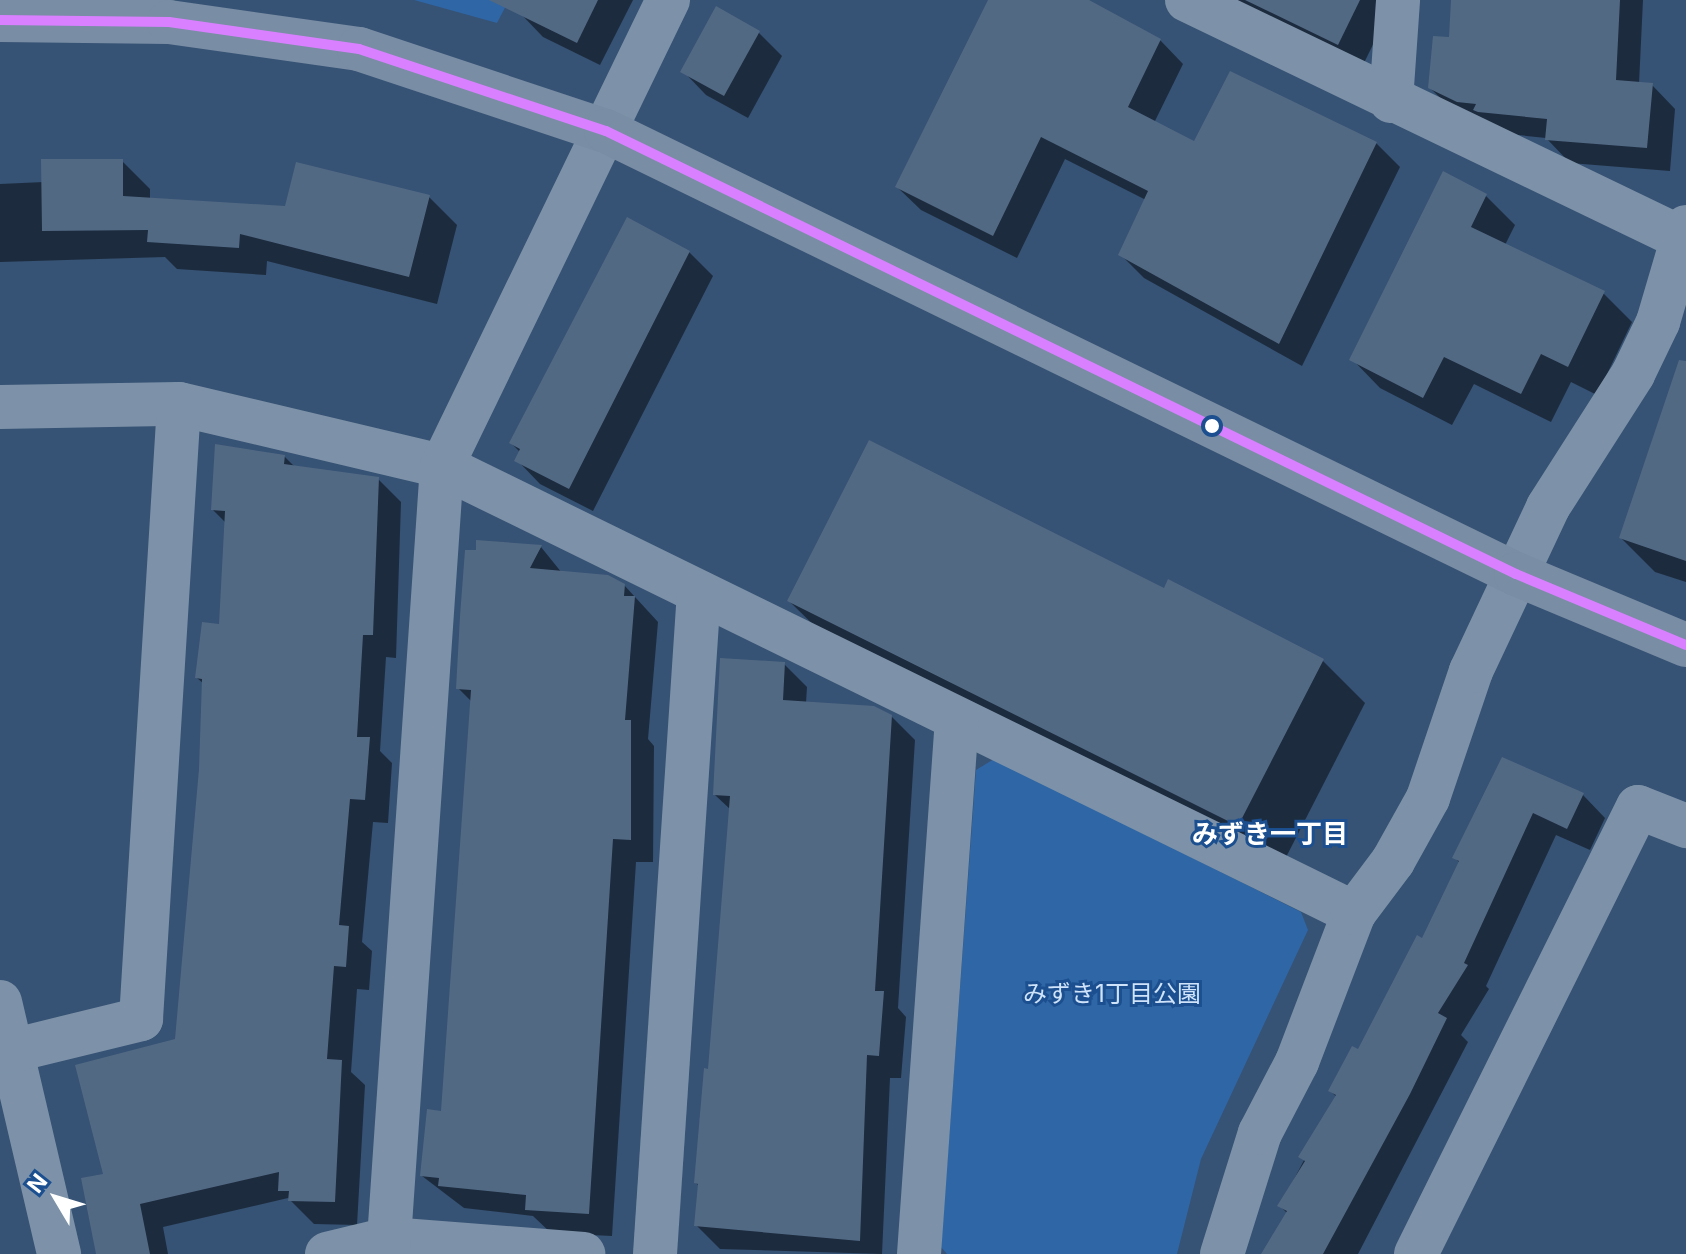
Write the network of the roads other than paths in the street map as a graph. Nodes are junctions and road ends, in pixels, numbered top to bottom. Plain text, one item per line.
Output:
1 (668, 0) edge
2 (1187, 0) edge
3 (1398, 0) edge
4 (0, 20) edge
5 (1391, 101) junction
6 (606, 131) junction
7 (1685, 236) edge
8 (179, 404) junction
9 (0, 407) edge
10 (442, 466) junction
11 (1516, 574) junction
12 (699, 592) junction
13 (1686, 645) edge
14 (957, 719) junction
15 (1686, 826) edge
16 (1354, 913) junction
17 (0, 1002) edge
18 (11, 1051) junction
19 (389, 1246) edge
20 (59, 1254) edge
21 (327, 1254) edge
22 (583, 1254) edge
23 (655, 1254) edge
24 (919, 1254) edge
25 (1222, 1254) edge
26 (1416, 1254) edge

1 - 6 street
2 - 5 street
3 - 5 street
4 - 6 street
5 - 7 street
6 - 10 street
6 - 11 street
7 - 11 street
8 - 9 street
8 - 10 street
8 - 18 street
10 - 12 street
10 - 19 street
11 - 13 street
11 - 16 street
12 - 14 street
12 - 23 street
14 - 16 street
14 - 24 street
15 - 26 street
16 - 25 street
17 - 18 street
18 - 20 street
19 - 21 street
19 - 22 street

